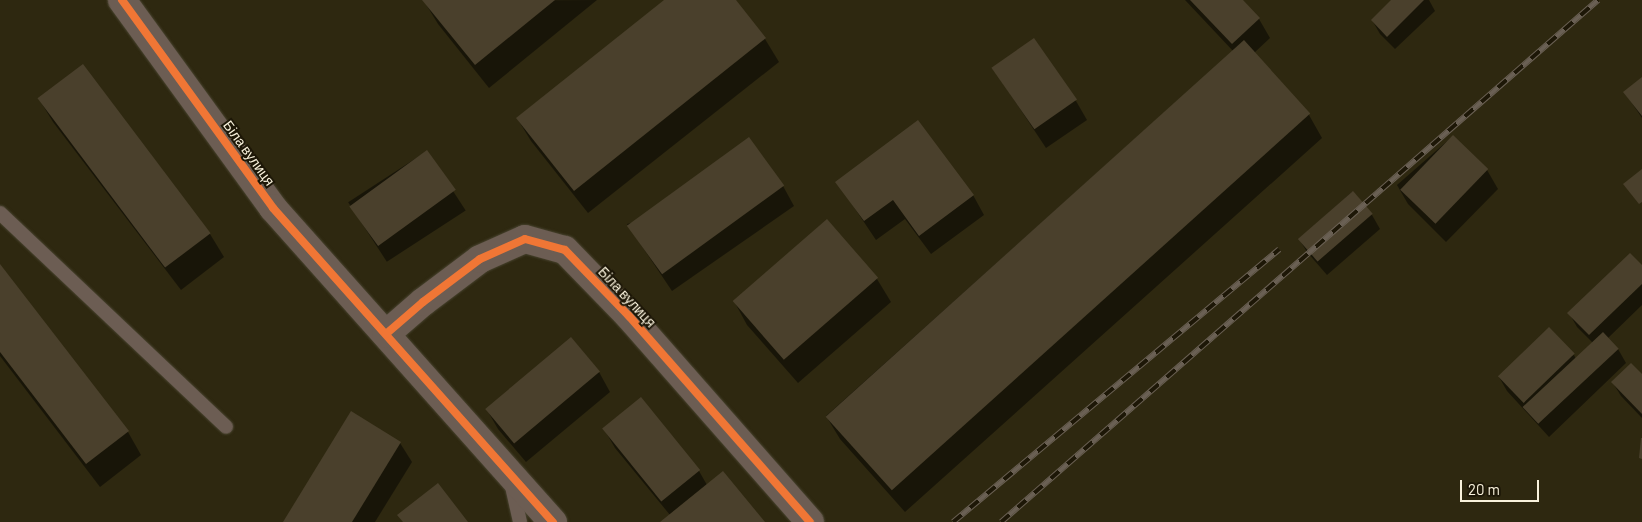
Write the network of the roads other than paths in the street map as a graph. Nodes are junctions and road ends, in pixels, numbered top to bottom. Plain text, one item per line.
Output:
1 (122, 0) edge
2 (0, 213) edge
3 (386, 334) junction
4 (226, 427) dead end
5 (508, 472) junction
6 (520, 522) edge
7 (553, 522) edge
8 (810, 522) edge

1 - 3 street, Біла вулиця
2 - 4 lane
3 - 5 street, Біла вулиця
3 - 8 street, Біла вулиця
5 - 6 lane
5 - 7 street, Біла вулиця

